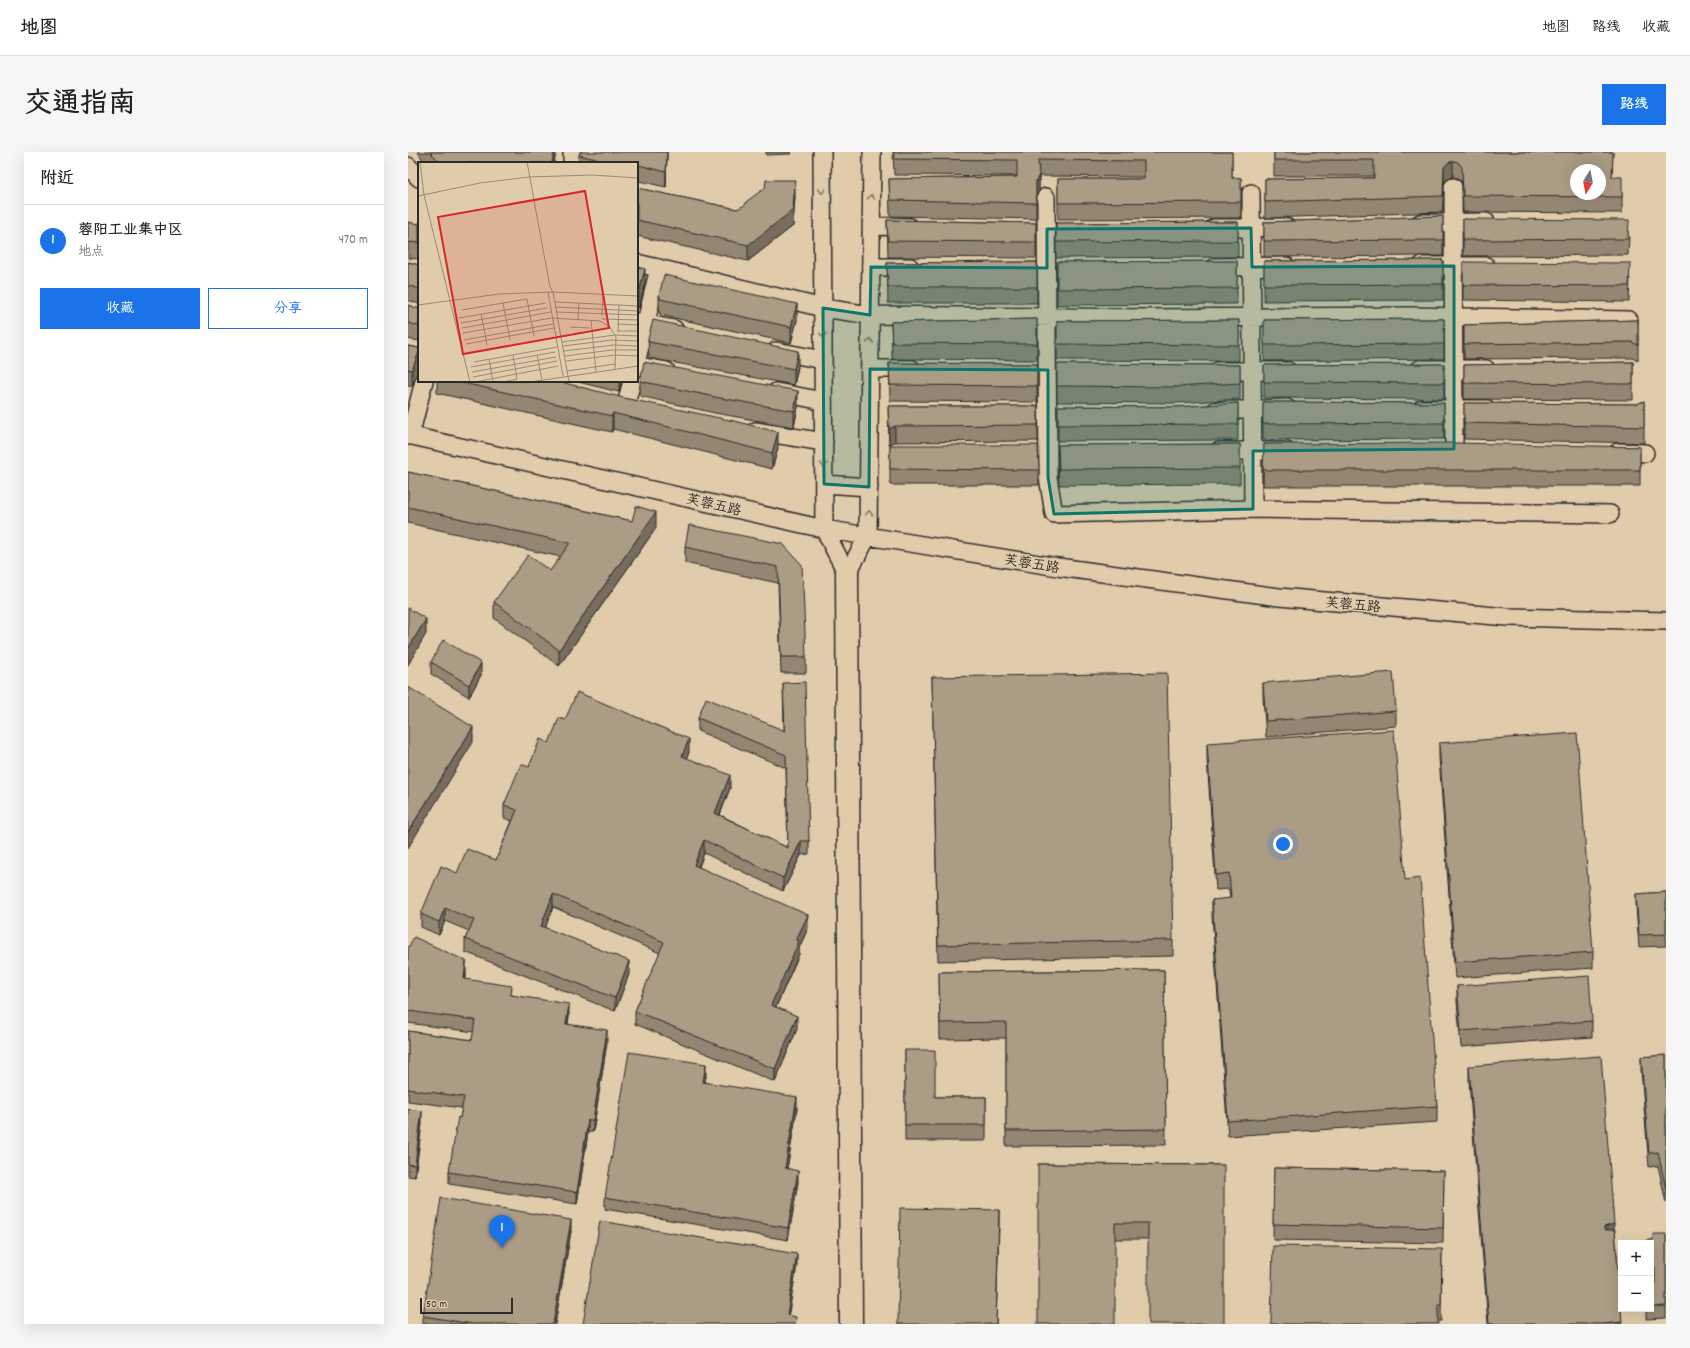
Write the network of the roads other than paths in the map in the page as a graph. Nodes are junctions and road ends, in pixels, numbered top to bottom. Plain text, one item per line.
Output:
1 (822, 152) edge
2 (872, 152) edge
3 (408, 166) edge
4 (418, 177) edge
5 (1453, 187) dead end
6 (1251, 193) dead end
7 (1046, 197) dead end
8 (1454, 222) junction
9 (1500, 222) edge
10 (1407, 223) edge
11 (871, 226) junction
12 (1306, 226) edge
13 (927, 227) edge
14 (1196, 228) edge
15 (1251, 228) junction
16 (638, 263) edge
17 (1298, 266) edge
18 (1407, 266) edge
19 (1454, 266) junction
20 (1500, 266) edge
21 (871, 267) junction
22 (924, 267) edge
23 (1196, 267) edge
24 (1252, 267) junction
25 (659, 268) junction
26 (823, 308) junction
27 (870, 315) junction
28 (1454, 316) junction
29 (1048, 317) junction
30 (1252, 317) junction
31 (1629, 320) edge
32 (641, 323) edge
33 (692, 333) edge
34 (761, 348) edge
35 (638, 350) edge
36 (823, 360) junction
37 (638, 366) edge
38 (870, 369) junction
39 (1407, 369) edge
40 (1454, 369) junction
41 (1500, 369) edge
42 (932, 370) edge
43 (1307, 370) edge
44 (1205, 371) edge
45 (1253, 371) junction
46 (684, 374) edge
47 (424, 382) edge
48 (632, 382) edge
49 (761, 389) edge
50 (823, 401) junction
51 (627, 404) edge
52 (1253, 408) junction
53 (1299, 408) edge
54 (1407, 409) edge
55 (1454, 409) junction
56 (1502, 409) edge
57 (1199, 412) edge
58 (741, 428) edge
59 (409, 435) edge
60 (824, 442) junction
61 (1454, 449) edge
62 (1206, 451) edge
63 (1253, 451) junction
64 (1299, 451) edge
65 (1605, 452) edge
66 (1645, 453) dead end
67 (824, 484) junction
68 (869, 487) junction
69 (1253, 509) junction
70 (1610, 514) dead end
71 (824, 529) junction
72 (868, 536) junction
73 (847, 574) junction
74 (1666, 621) edge
75 (851, 1324) edge

1 -> 26 street
11 -> 2 street
3 - 4 street
5 - 8 street
6 - 15 street
7 - 29 street
8 - 9 street
8 - 10 street
8 - 19 street
11 - 13 street
11 - 21 street
12 - 15 street
14 - 15 street
15 - 24 street
16 - 25 street
17 - 24 street
18 - 19 street
19 - 20 street
19 - 28 street
21 - 22 street
21 - 27 street
23 - 24 street
24 - 30 street
25 - 26 street
25 - 32 street
26 - 27 street
26 -> 36 street
27 - 29 street
38 -> 27 street
28 - 30 street
28 - 31 street
28 - 40 street
29 - 30 street
29 - 69 street
30 - 45 street
32 - 33 street
32 - 35 street
34 - 36 street
36 - 50 street
37 - 46 street
38 - 42 street
38 - 68 street
39 - 40 street
40 - 41 street
40 - 55 street
43 - 45 street
44 - 45 street
45 - 52 street
47 - 59 street
48 - 51 street
49 - 50 street
50 - 60 street
52 - 53 street
52 - 57 street
52 - 63 street
54 - 55 street
55 - 56 street
55 - 61 street
58 - 60 street
59 - 71 street, 芙蓉五路
60 -> 67 street
62 - 63 street
63 - 64 street
63 - 69 street
65 - 66 street
67 - 68 street
67 - 71 street
72 -> 68 street
69 - 70 street
71 - 72 street, 芙蓉五路
71 - 73 street
72 - 73 street
72 - 74 street, 芙蓉五路
73 - 75 main road

